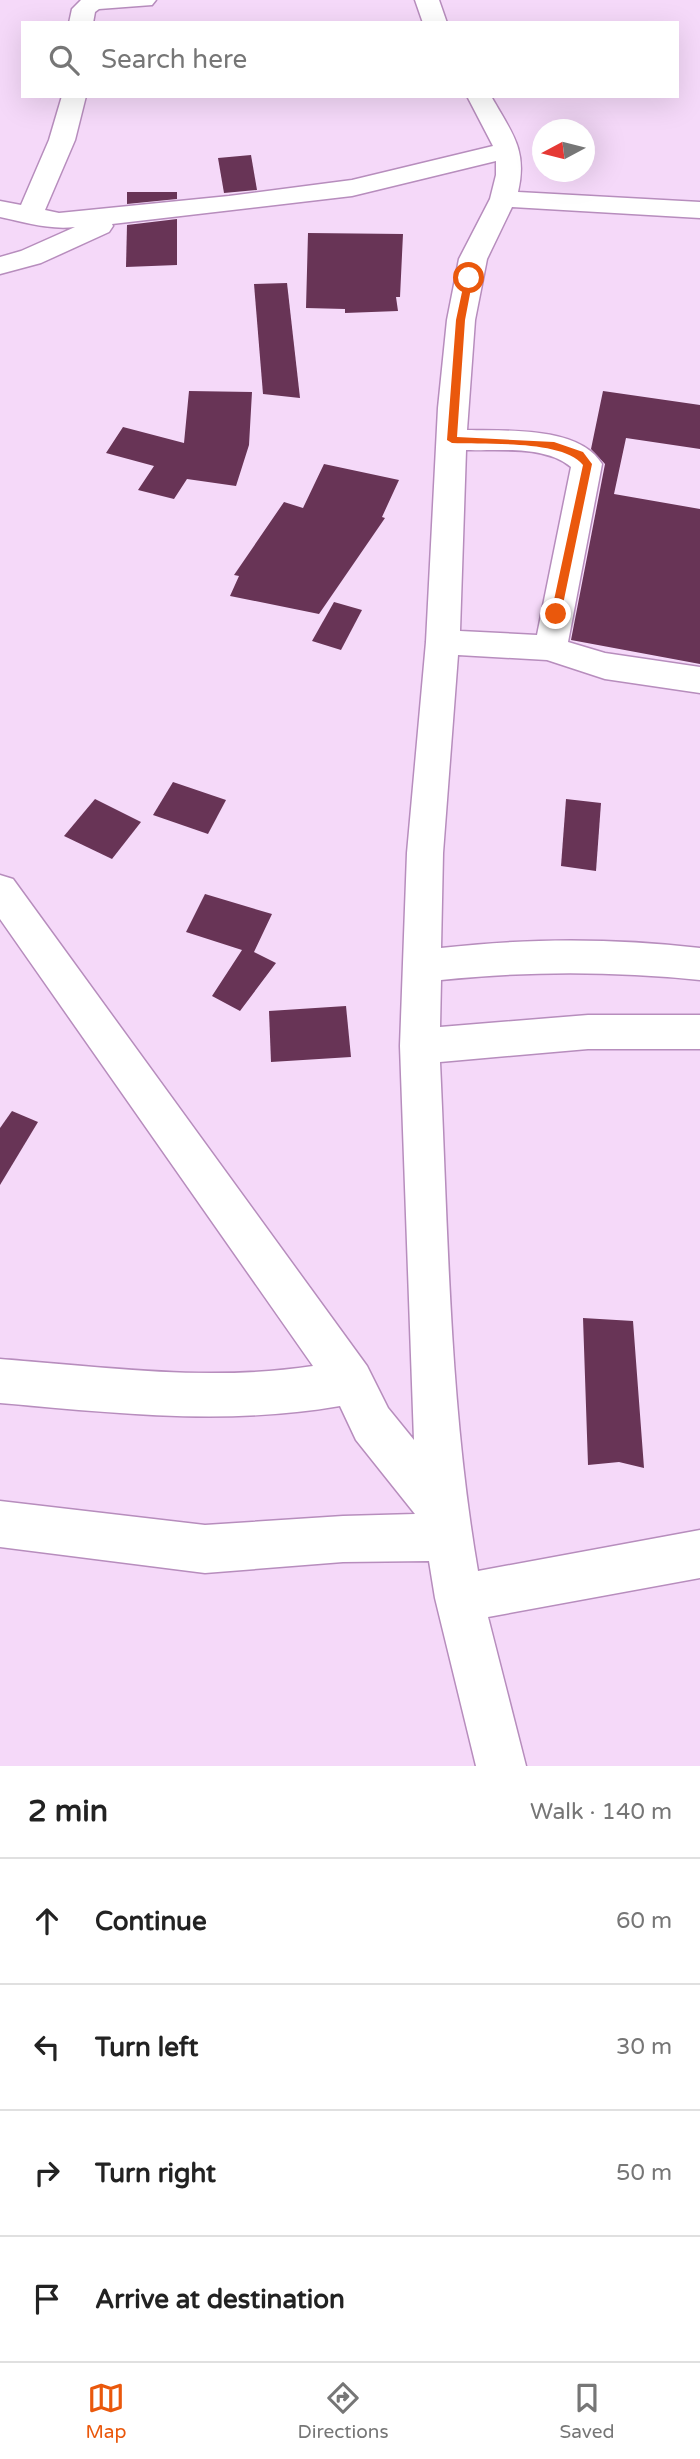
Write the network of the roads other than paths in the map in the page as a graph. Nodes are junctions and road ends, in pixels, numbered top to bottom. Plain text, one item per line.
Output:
1 (144, 0) edge
2 (427, 0) edge
3 (81, 21) edge
4 (434, 21) edge
5 (73, 98) edge
6 (480, 98) edge
7 (508, 150) junction
8 (503, 200) junction
9 (0, 209) edge
10 (700, 211) edge
11 (127, 215) junction
12 (29, 217) junction
13 (0, 266) edge
14 (452, 440) junction
15 (443, 642) junction
16 (547, 648) junction
17 (700, 680) edge
18 (0, 890) edge
19 (700, 964) edge
20 (422, 966) junction
21 (700, 1032) edge
22 (420, 1046) junction
23 (0, 1381) edge
24 (351, 1382) junction
25 (0, 1524) edge
26 (447, 1526) junction
27 (700, 1554) edge
28 (459, 1598) junction
29 (502, 1766) edge

1 - 3 street
2 - 4 street
5 - 12 street
6 - 7 street
7 - 8 street
7 - 11 street
8 - 10 street
8 - 14 street
9 - 12 street
11 - 12 street
11 - 13 street
14 - 15 street
14 - 16 street
15 - 16 street
15 - 20 street
16 - 17 street
18 - 24 street
19 - 20 street
20 - 22 street
21 - 22 street
22 - 26 street
23 - 24 street
24 - 26 street
25 - 26 street
26 - 28 street
27 - 28 street
28 - 29 street

